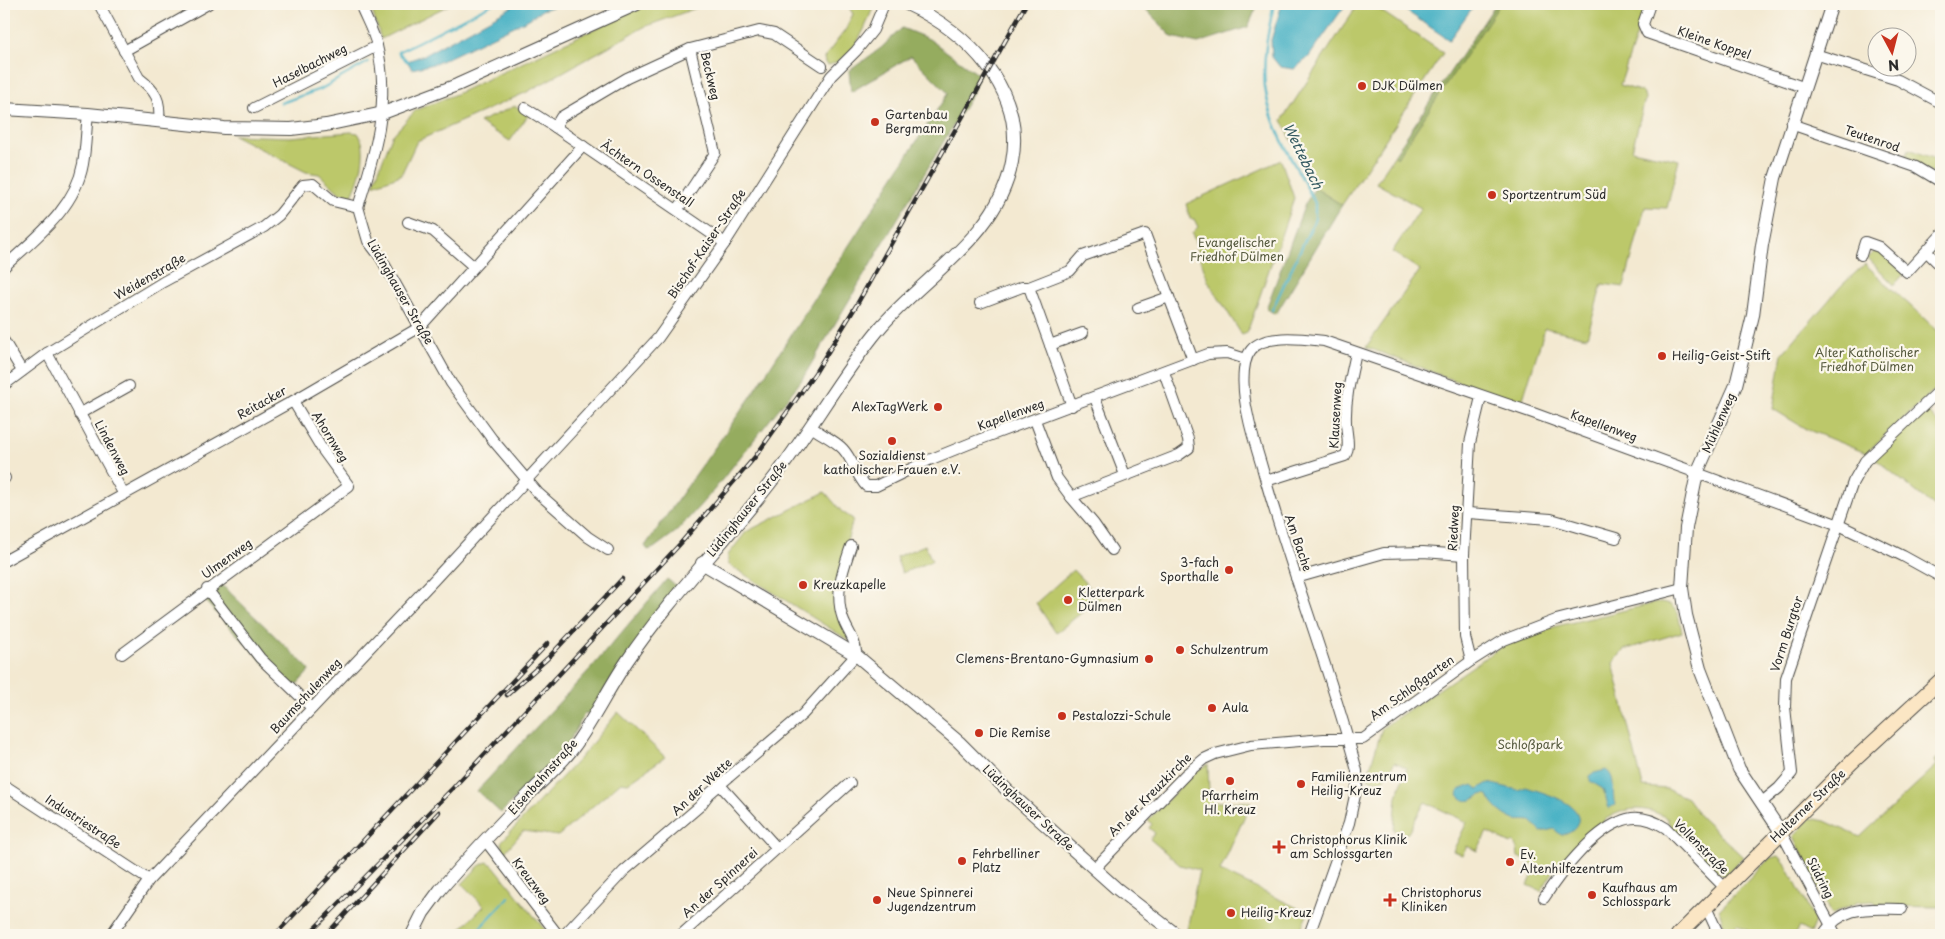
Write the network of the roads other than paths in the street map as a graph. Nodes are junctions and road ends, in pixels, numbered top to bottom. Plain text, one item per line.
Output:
1 (99, 4) edge
2 (208, 4) edge
3 (360, 4) edge
4 (637, 4) edge
5 (884, 4) edge
6 (907, 4) edge
7 (1650, 4) edge
8 (1832, 4) edge
9 (377, 46) junction
10 (690, 49) junction
11 (124, 51) junction
12 (1815, 54) junction
13 (822, 66) dead end
14 (1804, 87) junction
15 (1941, 102) edge
16 (254, 108) dead end
17 (525, 108) dead end
18 (4, 109) edge
19 (383, 113) junction
20 (88, 114) junction
21 (160, 121) junction
22 (1791, 124) junction
23 (555, 127) junction
24 (583, 146) junction
25 (1941, 182) edge
26 (358, 207) junction
27 (678, 209) junction
28 (408, 222) dead end
29 (1941, 235) edge
30 (725, 243) junction
31 (1927, 252) junction
32 (1861, 254) dead end
33 (473, 266) junction
34 (1941, 266) edge
35 (4, 267) edge
36 (1029, 287) junction
37 (1169, 296) junction
38 (980, 303) dead end
39 (1138, 308) dead end
40 (420, 326) junction
41 (1083, 333) dead end
42 (4, 341) edge
43 (1050, 345) junction
44 (47, 353) junction
45 (1356, 353) junction
46 (1248, 355) junction
47 (1193, 360) junction
48 (22, 371) junction
49 (1164, 372) junction
50 (4, 385) edge
51 (129, 386) dead end
52 (1941, 389) edge
53 (1481, 397) junction
54 (1095, 398) junction
55 (293, 401) junction
56 (1072, 406) junction
57 (79, 414) junction
58 (1035, 420) junction
59 (810, 426) junction
60 (1697, 472) junction
61 (1125, 475) junction
62 (526, 481) junction
63 (1266, 481) junction
64 (349, 486) joint
65 (123, 494) junction
66 (1071, 497) junction
67 (1468, 513) junction
68 (1839, 525) junction
69 (1616, 538) dead end
70 (851, 546) dead end
71 (608, 550) dead end
72 (1112, 550) dead end
73 (1464, 555) junction
74 (4, 561) edge
75 (702, 563) junction
76 (1296, 578) junction
77 (1941, 578) edge
78 (1682, 588) junction
79 (207, 589) junction
80 (122, 654) dead end
81 (856, 655) junction
82 (1471, 661) junction
83 (1941, 680) edge
84 (312, 708) junction
85 (1348, 740) junction
86 (850, 783) dead end
87 (4, 784) edge
88 (720, 784) junction
89 (1762, 802) junction
90 (1781, 832) junction
91 (485, 840) junction
92 (777, 848) junction
93 (1094, 869) junction
94 (149, 880) junction
95 (1725, 888) junction
96 (1544, 898) dead end
97 (1706, 907) junction
98 (1902, 909) dead end
99 (1830, 924) junction
100 (112, 935) edge
101 (412, 935) edge
102 (558, 935) edge
103 (564, 935) edge
104 (681, 935) edge
105 (1176, 935) edge
106 (1309, 935) edge
107 (1678, 935) edge
108 (1719, 935) edge
109 (1823, 935) edge
110 (1836, 935) edge

1 - 11 street
2 - 11 street
3 - 9 street
4 - 19 street
5 - 30 street, Bischof-Kaiser-Straße
6 - 59 street, Lüdinghauser Straße
7 - 14 street, Kleine Koppel
8 - 12 street, Mühlenweg
9 - 16 street, Haselbachweg
9 - 19 street
10 - 13 street, Beckweg
10 - 23 street
10 - 27 street, Beckweg
11 - 21 street
12 - 14 street, Mühlenweg
12 - 15 street
14 - 22 street, Mühlenweg
17 - 23 street, Ächtern Ossenstall
18 - 20 street
19 - 21 street
19 - 26 street
20 - 21 street
20 - 35 street
22 - 25 street, Teutenrod
22 - 60 street, Mühlenweg
23 - 24 street, Ächtern Ossenstall
24 - 27 street, Ächtern Ossenstall
24 - 33 street, Reitacker
26 - 40 street, Lüdinghauser Straße
26 - 44 street, Weidenstraße
27 - 30 street, Ächtern Ossenstall
28 - 33 street
29 - 31 street
30 - 62 street, Bischof-Kaiser-Straße
31 - 32 street
31 - 34 street
33 - 40 street, Reitacker
36 - 37 street
36 - 38 street
36 - 43 street
37 - 39 street
37 - 47 street
40 - 55 street, Reitacker
40 - 62 street, Lüdinghauser Straße
41 - 43 street
42 - 48 street
43 - 56 street
44 - 48 street, Weidenstraße
44 - 57 street, Lindenweg
45 - 46 street, Kapellenweg
45 - 53 street, Kapellenweg
45 - 63 street, Klausenweg
46 - 47 street, Kapellenweg
46 - 63 street, Am Bache
47 - 49 street, Kapellenweg
48 - 50 street, Weidenstraße
49 - 54 street, Kapellenweg
49 - 61 street
51 - 57 street, Lindenweg
52 - 68 street
53 - 60 street, Kapellenweg
53 - 67 street, Riedweg
54 - 56 street, Kapellenweg
54 - 61 street
55 - 64 street, Ahornweg
55 - 65 street, Reitacker
56 - 58 street, Kapellenweg
57 - 65 street, Lindenweg
58 - 59 street, Kapellenweg
58 - 66 street
59 - 75 street, Lüdinghauser Straße
60 - 68 street, Kapellenweg
60 - 78 street, Mühlenweg
61 - 66 street
62 - 71 street, Lüdinghauser Straße
62 - 84 street, Baumschulenweg
63 - 76 street, Am Bache
64 - 79 street, Ulmenweg
65 - 74 street, Reitacker
66 - 72 street
67 - 69 street
67 - 73 street, Riedweg
68 - 77 street, Kapellenweg
68 - 89 street, Vorm Burgtor
70 - 81 street
73 - 76 street
73 - 82 street, Riedweg
75 - 81 street, Lüdinghauser Straße
75 - 91 street, Eisenbahnstraße
76 - 85 street, Am Bache
78 - 82 street, Am Schloßgarten
78 - 89 street, Mühlenweg
79 - 80 street, Ulmenweg
79 - 84 street
81 - 88 street, An der Wette
81 - 93 street, Lüdinghauser Straße
82 - 85 street, Am Schloßgarten
83 - 90 main road, Halterner Straße
84 - 94 street, Baumschulenweg
85 - 93 street, An der Kreuzkirche
85 - 106 street
86 - 92 street, An der Spinnerei
87 - 94 street, Industriestraße
88 - 92 street, An der Spinnerei
88 - 103 street, An der Wette
89 - 90 street, Mühlenweg
90 - 95 main road, Halterner Straße
90 - 99 street, Südring
91 - 101 street, Eisenbahnstraße
91 - 102 street, Kreuzweg
92 - 104 street, An der Spinnerei
93 - 105 street, Lüdinghauser Straße
94 - 100 street, Baumschulenweg
95 - 96 street, Vollenstraße
95 - 97 main road, Halterner Straße
97 - 107 main road, Halterner Straße
97 - 108 street
98 - 99 street
99 - 109 street
99 - 110 street, Südring

